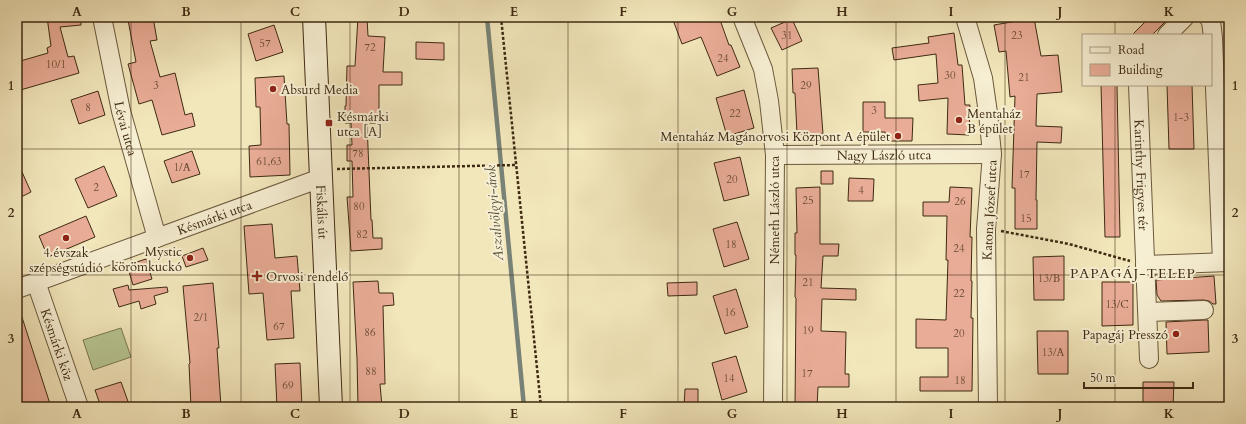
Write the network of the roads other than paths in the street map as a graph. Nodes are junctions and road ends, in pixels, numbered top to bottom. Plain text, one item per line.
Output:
1 (102, 17) edge
2 (314, 17) edge
3 (742, 17) edge
4 (965, 17) edge
5 (1185, 17) edge
6 (1208, 17) edge
7 (1168, 34) edge
8 (1138, 86) edge
9 (992, 154) junction
10 (775, 155) junction
11 (321, 174) junction
12 (157, 238) junction
13 (1225, 262) edge
14 (1145, 265) junction
15 (36, 282) junction
16 (17, 289) edge
17 (1204, 310) dead end
18 (1148, 312) junction
19 (1149, 358) dead end
20 (79, 407) edge
21 (331, 407) edge
22 (773, 407) edge
23 (988, 407) edge

1 - 12 street, Lévai utca
2 - 11 street, Fiskális út
3 - 10 street, Németh László utca
4 - 9 street, Katona József utca
5 - 7 street
6 - 13 street
8 - 14 street, Karinthy Frigyes tér
9 - 10 street, Nagy László utca
9 - 23 street, Katona József utca
10 - 22 street, Németh László utca
11 - 12 street, Késmárki utca
11 - 21 street, Fiskális út
12 - 15 street, Késmárki utca
13 - 14 street
14 - 18 street, Karinthy Frigyes tér
15 - 16 street, Késmárki utca
15 - 20 street, Késmárki köz
17 - 18 street
18 - 19 street, Karinthy Frigyes tér

